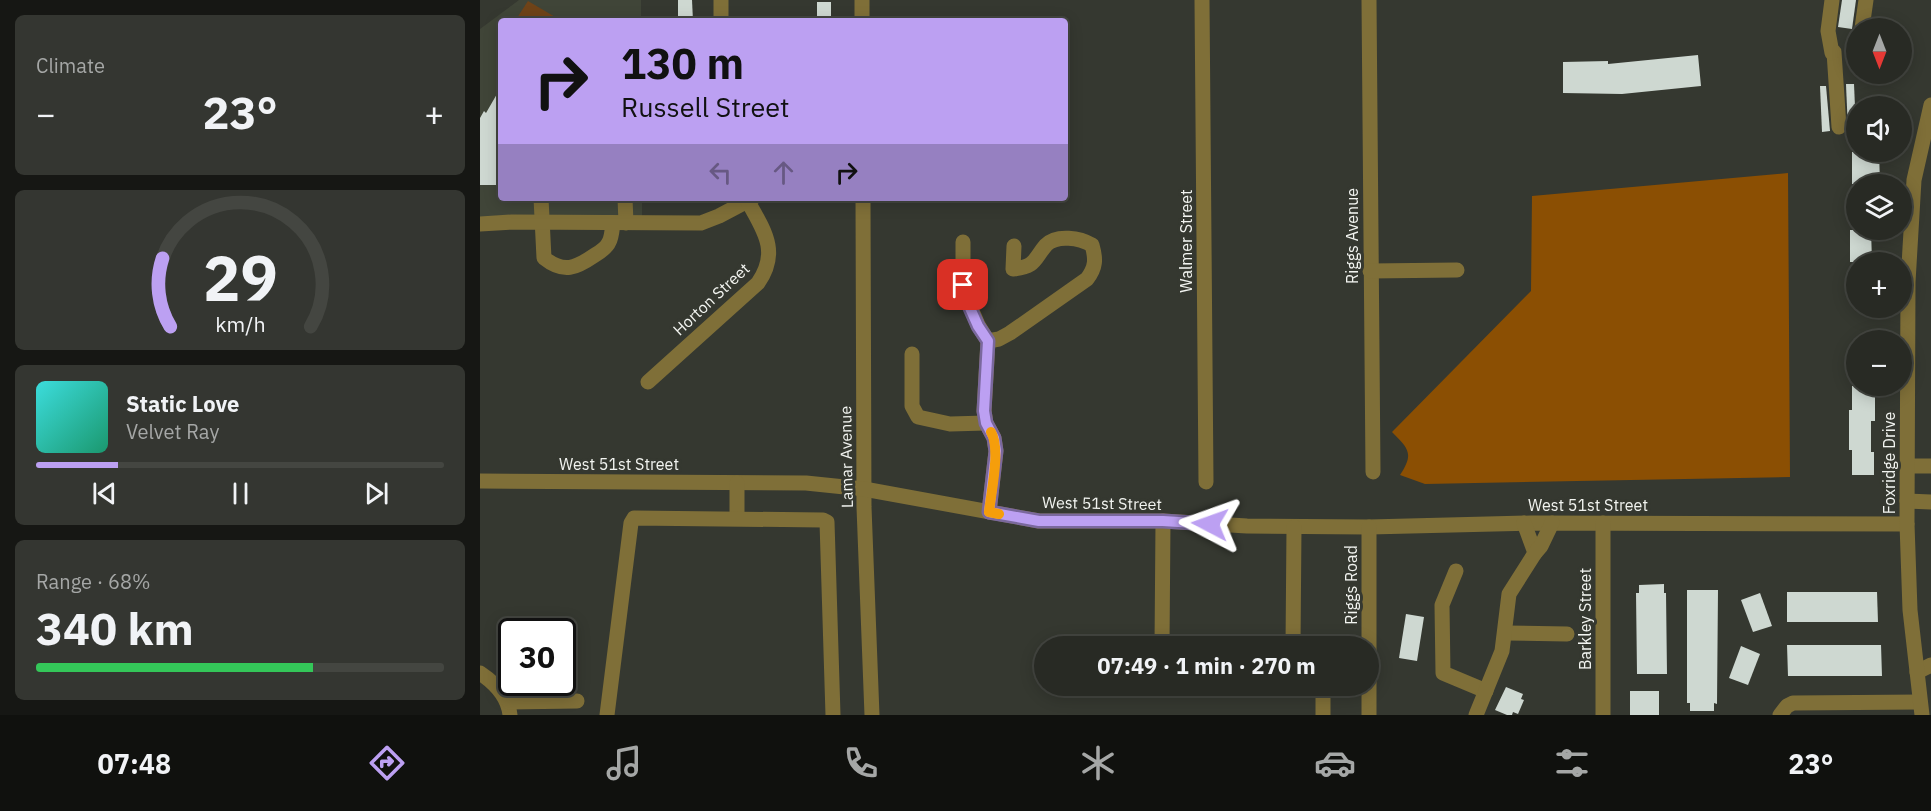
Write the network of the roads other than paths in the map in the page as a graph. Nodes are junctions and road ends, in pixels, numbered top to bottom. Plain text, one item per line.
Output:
1 (721, 0) edge
2 (862, 0) edge
3 (1202, 0) edge
4 (1369, 0) edge
5 (1832, 0) edge
6 (1866, 0) edge
7 (721, 18) edge
8 (862, 18) edge
9 (1863, 18) edge
10 (1931, 105) edge
11 (1839, 127) dead end
12 (1926, 145) edge
13 (542, 201) edge
14 (624, 201) edge
15 (745, 201) edge
16 (750, 201) edge
17 (863, 201) edge
18 (544, 222) junction
19 (619, 223) junction
20 (480, 224) edge
21 (963, 242) dead end
22 (1014, 246) dead end
23 (1456, 270) dead end
24 (1370, 271) junction
25 (988, 341) junction
26 (912, 354) dead end
27 (648, 382) dead end
28 (986, 423) junction
29 (1907, 466) junction
30 (1931, 466) edge
31 (1373, 472) dead end
32 (480, 481) edge
33 (1206, 482) dead end
34 (737, 483) junction
35 (864, 489) junction
36 (1907, 501) junction
37 (1931, 502) edge
38 (989, 512) junction
39 (737, 518) junction
40 (1163, 521) junction
41 (1524, 523) junction
42 (1552, 523) junction
43 (1603, 523) junction
44 (1907, 524) junction
45 (1294, 526) junction
46 (1369, 527) junction
47 (1535, 553) junction
48 (1456, 571) dead end
49 (1504, 633) junction
50 (1567, 634) dead end
51 (1162, 636) edge
52 (1293, 636) edge
53 (1924, 668) edge
54 (480, 673) edge
55 (1486, 691) junction
56 (1323, 696) edge
57 (577, 701) dead end
58 (509, 709) edge
59 (1921, 709) edge
60 (607, 715) edge
61 (833, 715) edge
62 (872, 715) edge
63 (1323, 715) edge
64 (1369, 715) edge
65 (1476, 715) edge
66 (1603, 715) edge
67 (1780, 715) edge

1 - 7 street
2 - 8 street
3 - 33 street, Walmer Street
4 - 24 street, Riggs Avenue
5 - 11 street
6 - 9 street
10 - 12 street, Foxridge Drive
12 - 29 street, Foxridge Drive
13 - 18 street
14 - 19 street
15 - 19 street
16 - 27 street, Horton Street
17 - 35 street, Lamar Avenue
18 - 19 street
18 - 19 street
18 - 20 street
21 - 25 street
22 - 25 street
23 - 24 street
24 - 31 street, Riggs Avenue
25 - 28 street
26 - 28 street
28 - 38 street
29 - 30 street
29 - 36 street, Foxridge Drive
32 - 34 street, West 51st Street
34 - 35 street, West 51st Street
34 - 39 street
35 - 38 street, West 51st Street
35 - 62 street, Lamar Avenue
36 - 37 street
36 - 44 street, Foxridge Drive
38 - 40 street, West 51st Street
39 - 60 street
39 - 61 street
40 - 45 street, West 51st Street
40 - 51 street
41 - 42 street, West 51st Street
41 - 46 street, West 51st Street
41 - 47 street
42 - 43 street, West 51st Street
42 - 47 street
43 - 44 street, West 51st Street
43 - 66 street, Barkley Street
44 - 53 street, Foxridge Drive
45 - 46 street, West 51st Street
45 - 52 street
46 - 64 street, Riggs Road
47 - 49 street
48 - 55 street
49 - 50 street
49 - 55 street
53 - 59 street, Foxridge Drive
54 - 58 street
55 - 65 street
56 - 63 street
57 - 58 street
59 - 67 street

